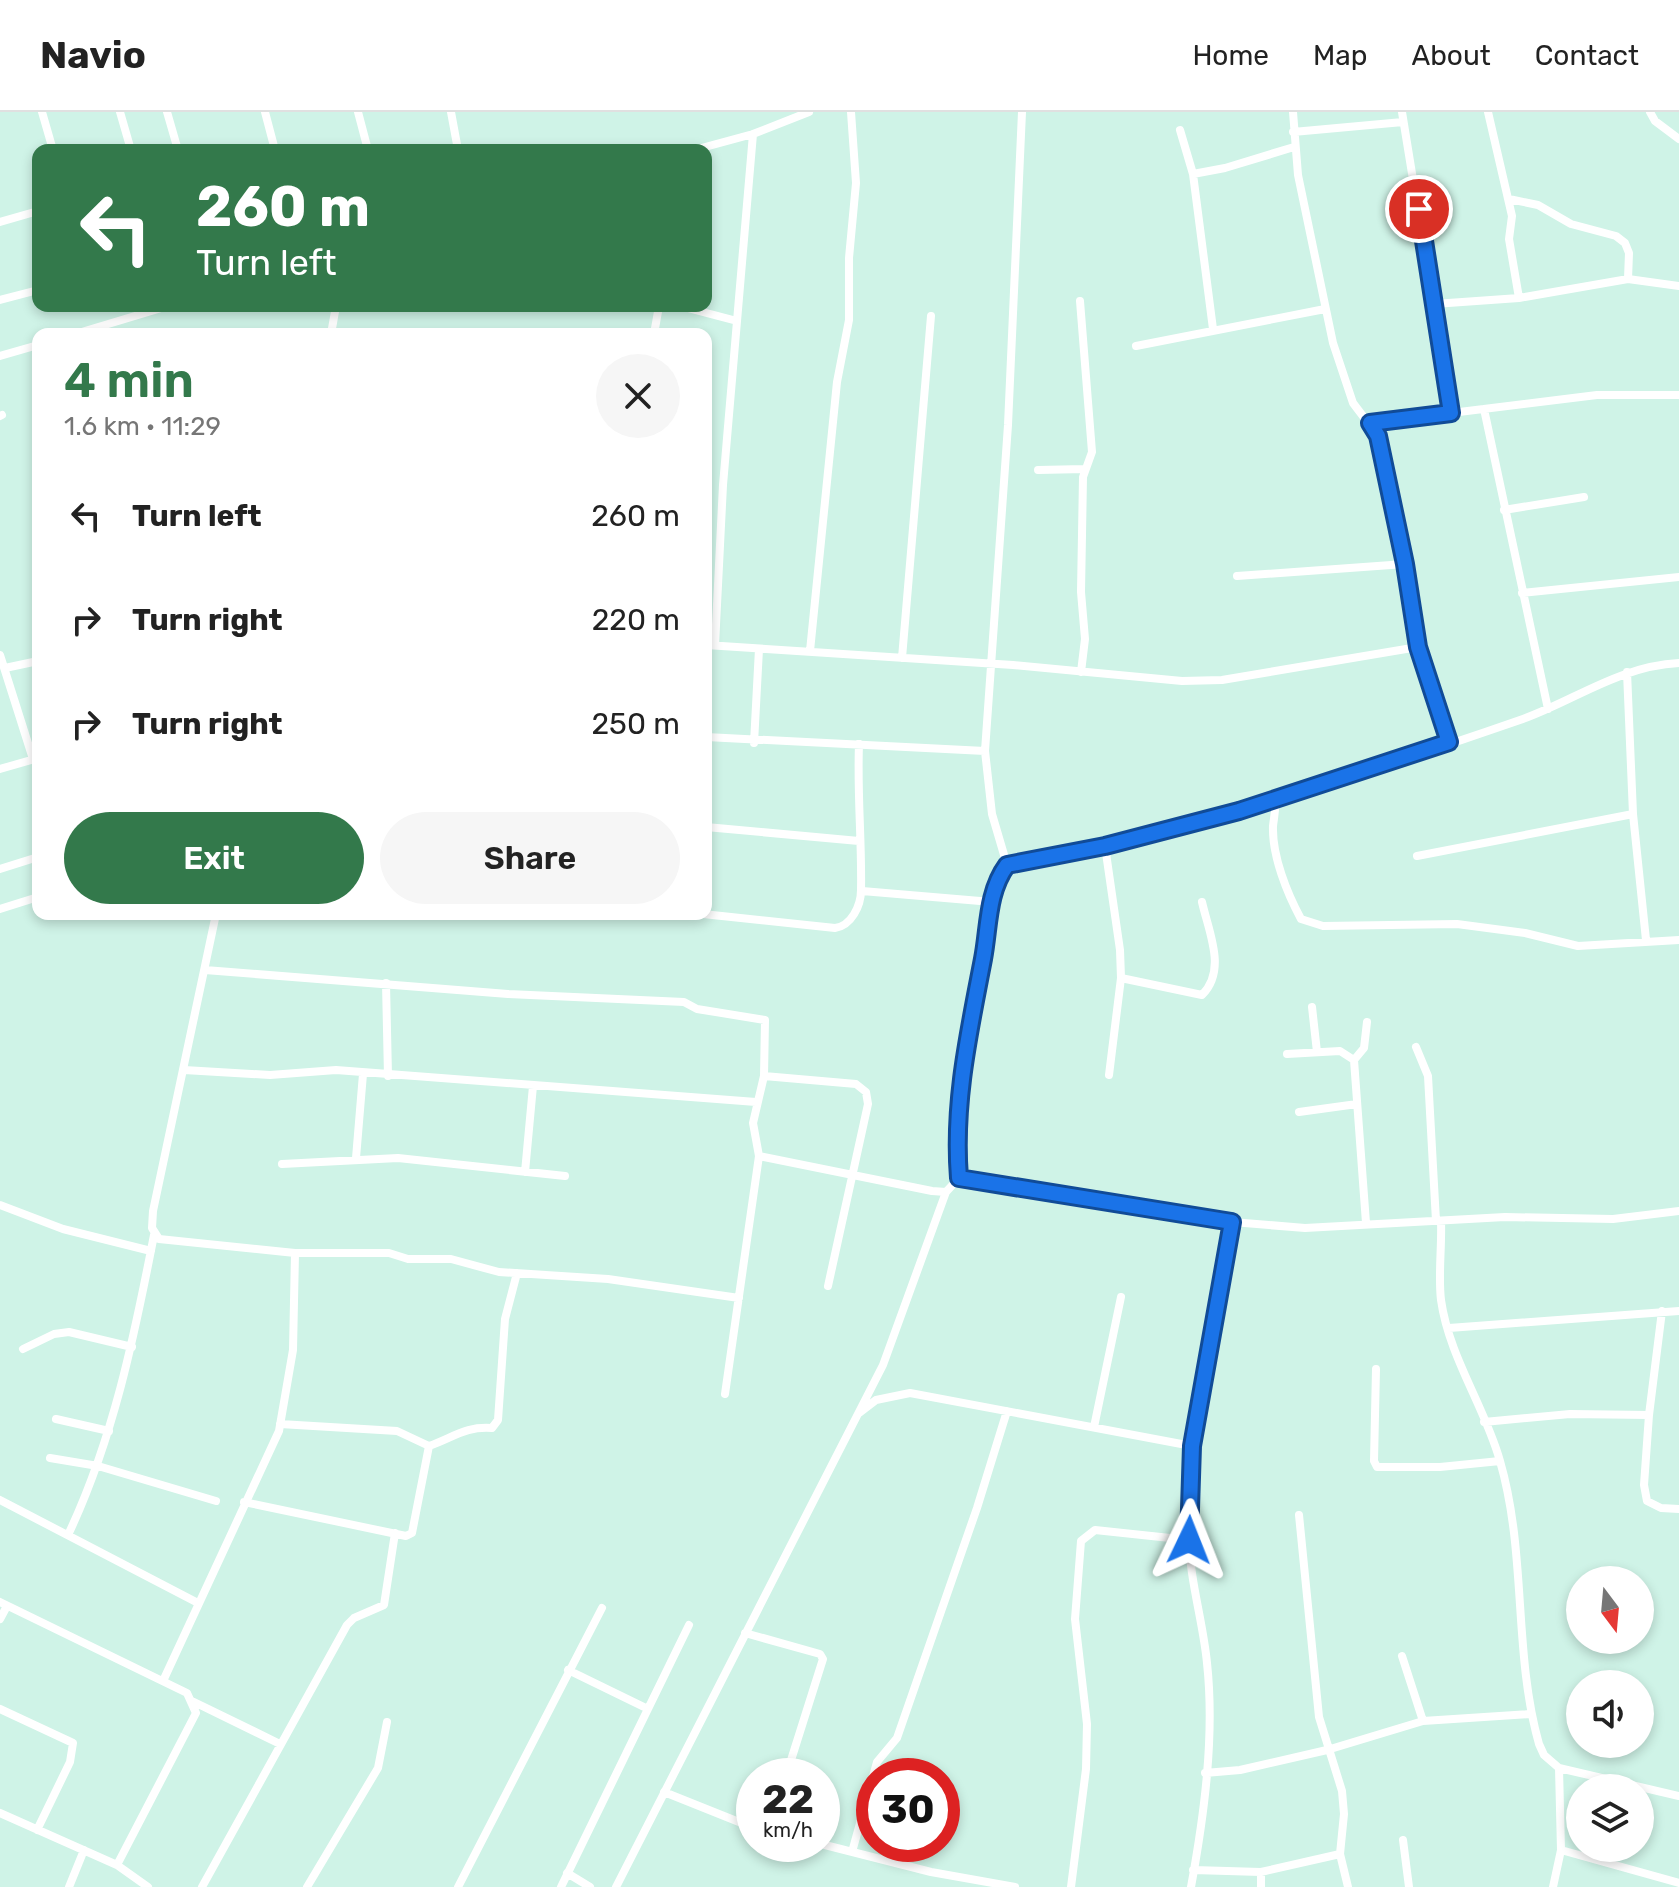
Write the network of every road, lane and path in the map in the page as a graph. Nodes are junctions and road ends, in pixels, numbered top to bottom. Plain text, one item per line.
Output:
1 (42, 112) edge
2 (120, 112) edge
3 (167, 112) edge
4 (265, 112) edge
5 (358, 112) edge
6 (451, 112) edge
7 (809, 112) edge
8 (851, 112) edge
9 (1022, 112) edge
10 (1293, 112) edge
11 (1488, 112) edge
12 (1650, 112) edge
13 (1403, 117) edge
14 (1180, 130) dead end
15 (1293, 132) junction
16 (753, 134) junction
17 (1679, 139) edge
18 (51, 144) edge
19 (129, 144) edge
20 (176, 144) edge
21 (273, 144) edge
22 (366, 144) edge
23 (457, 144) edge
24 (712, 145) edge
25 (1294, 147) junction
26 (1193, 174) junction
27 (1509, 199) junction
28 (32, 213) edge
29 (0, 222) edge
30 (1628, 279) junction
31 (1679, 286) edge
32 (32, 292) edge
33 (1519, 298) junction
34 (0, 300) edge
35 (1080, 301) dead end
36 (1434, 304) junction
37 (1325, 309) junction
38 (148, 312) edge
39 (703, 312) edge
40 (931, 316) dead end
41 (737, 321) junction
42 (95, 328) edge
43 (1213, 329) junction
44 (1136, 346) dead end
45 (32, 347) edge
46 (0, 356) edge
47 (1679, 395) edge
48 (1484, 409) junction
49 (1451, 413) junction
50 (1370, 423) junction
51 (1085, 469) junction
52 (1038, 470) dead end
53 (1584, 497) dead end
54 (1504, 510) junction
55 (1405, 564) junction
56 (1237, 576) dead end
57 (1679, 577) edge
58 (1522, 593) junction
59 (712, 633) edge
60 (712, 645) edge
61 (1418, 647) junction
62 (759, 649) junction
63 (810, 651) junction
64 (0, 655) edge
65 (902, 658) junction
66 (32, 662) edge
67 (1679, 663) edge
68 (992, 665) junction
69 (5, 668) junction
70 (1081, 672) junction
71 (1627, 672) junction
72 (1548, 709) junction
73 (712, 738) edge
74 (1449, 742) junction
75 (754, 743) junction
76 (859, 744) junction
77 (32, 749) edge
78 (985, 751) junction
79 (32, 759) edge
80 (0, 769) edge
81 (1275, 800) junction
82 (1633, 814) junction
83 (712, 828) edge
84 (859, 841) junction
85 (1105, 846) junction
86 (1417, 856) dead end
87 (32, 859) edge
88 (1007, 865) junction
89 (0, 869) edge
90 (862, 891) junction
91 (32, 899) edge
92 (992, 902) junction
93 (1202, 902) dead end
94 (0, 909) edge
95 (712, 915) edge
96 (215, 920) edge
97 (1646, 940) junction
98 (1679, 940) edge
99 (205, 970) junction
100 (1121, 978) junction
101 (386, 983) junction
102 (1312, 1007) dead end
103 (1367, 1022) dead end
104 (1416, 1047) dead end
105 (1317, 1052) junction
106 (1287, 1054) dead end
107 (1354, 1060) junction
108 (184, 1070) junction
109 (363, 1074) junction
110 (1109, 1075) dead end
111 (388, 1076) junction
112 (764, 1076) junction
113 (533, 1086) junction
114 (756, 1102) junction
115 (1357, 1104) junction
116 (1299, 1112) dead end
117 (759, 1156) junction
118 (356, 1158) junction
119 (282, 1164) dead end
120 (525, 1172) junction
121 (565, 1176) dead end
122 (854, 1177) junction
123 (959, 1178) junction
124 (946, 1192) junction
125 (0, 1205) edge
126 (1679, 1211) edge
127 (1438, 1221) junction
128 (1232, 1222) junction
129 (1366, 1223) junction
130 (154, 1235) junction
131 (151, 1251) junction
132 (295, 1253) junction
133 (517, 1273) junction
134 (828, 1286) dead end
135 (1121, 1297) dead end
136 (739, 1298) junction
137 (1662, 1311) junction
138 (1679, 1311) edge
139 (1449, 1328) junction
140 (132, 1347) junction
141 (23, 1349) dead end
142 (1376, 1369) dead end
143 (725, 1394) dead end
144 (1007, 1411) junction
145 (856, 1415) junction
146 (1649, 1415) junction
147 (56, 1419) dead end
148 (1484, 1422) junction
149 (280, 1424) junction
150 (1094, 1427) junction
151 (109, 1431) junction
152 (429, 1446) junction
153 (1192, 1446) junction
154 (50, 1458) dead end
155 (1500, 1461) junction
156 (98, 1466) junction
157 (0, 1500) edge
158 (216, 1501) dead end
159 (244, 1502) junction
160 (1679, 1509) edge
161 (1299, 1515) dead end
162 (395, 1533) junction
163 (68, 1535) junction
164 (1189, 1540) junction
165 (198, 1603) junction
166 (3, 1604) edge
167 (602, 1608) dead end
168 (0, 1619) edge
169 (689, 1625) dead end
170 (745, 1633) junction
171 (1402, 1656) dead end
172 (568, 1670) junction
173 (163, 1681) junction
174 (194, 1702) junction
175 (646, 1708) junction
176 (0, 1709) edge
177 (1530, 1714) junction
178 (1423, 1721) junction
179 (387, 1722) dead end
180 (280, 1744) junction
181 (1327, 1750) junction
182 (792, 1758) edge
183 (1559, 1768) junction
184 (1205, 1773) junction
185 (664, 1792) junction
186 (1679, 1796) edge
187 (0, 1813) edge
188 (736, 1821) edge
189 (37, 1830) junction
190 (1403, 1840) dead end
191 (840, 1849) edge
192 (84, 1850) junction
193 (1561, 1850) junction
194 (852, 1852) junction
195 (1340, 1854) junction
196 (117, 1865) junction
197 (1193, 1870) junction
198 (1261, 1872) junction
199 (567, 1873) junction
200 (1679, 1883) edge
201 (991, 1884) edge
202 (69, 1887) edge
203 (148, 1887) edge
204 (202, 1887) edge
205 (307, 1887) edge
206 (458, 1887) edge
207 (561, 1887) edge
208 (590, 1887) edge
209 (616, 1887) edge
210 (1015, 1887) edge
211 (1071, 1887) edge
212 (1191, 1887) edge
213 (1261, 1887) edge
214 (1348, 1887) edge
215 (1409, 1887) edge
216 (1553, 1887) edge

1 - 18 street
2 - 19 street
3 - 20 street
4 - 21 street
5 - 22 street
6 - 23 street
7 - 16 street
8 - 63 street
9 - 68 street
10 - 15 street
11 - 27 street
12 - 17 street
13 - 15 street
13 - 36 street
14 - 26 street
15 - 25 street
16 - 24 street
16 - 41 street
25 - 26 street
25 - 37 street
26 - 43 street
27 - 30 street
27 - 33 street
28 - 29 street
30 - 31 street
30 - 33 street
32 - 34 street
33 - 36 street
35 - 51 street
36 - 49 street
37 - 43 street
37 - 50 street
38 - 42 street
39 - 41 street
40 - 65 street
41 - 59 street
43 - 44 street
45 - 46 street
47 - 48 street
48 - 49 street
48 - 54 street
49 - 50 street
50 - 55 street
51 - 52 street
51 - 70 street
53 - 54 street
54 - 58 street
55 - 56 street
55 - 61 street
57 - 58 street
58 - 72 street
60 - 62 street
61 - 70 street
61 - 74 street
62 - 63 street
62 - 75 street
63 - 65 street
64 - 69 street
65 - 68 street
66 - 69 street
67 - 71 street
68 - 70 street
68 - 78 street
69 - 77 street
71 - 72 street
71 - 82 street
72 - 74 street
73 - 75 street
74 - 81 street
75 - 76 street
76 - 78 street
76 - 84 street
78 - 88 street
79 - 80 street
81 - 85 street
81 - 97 street
82 - 86 street
82 - 97 street
83 - 84 street
84 - 90 street
85 - 88 street
85 - 100 street
87 - 89 street
88 - 92 street
90 - 92 street
90 - 95 street
91 - 94 street
92 - 123 street
93 - 100 street
96 - 99 street
97 - 98 street
99 - 101 street
99 - 108 street
100 - 110 street
101 - 111 street
101 - 112 street
102 - 105 street
103 - 107 street
104 - 127 street
105 - 106 street
105 - 107 street
107 - 115 street
108 - 109 street
108 - 130 street
109 - 111 street
109 - 118 street
111 - 113 street
112 - 114 street
112 - 122 street
113 - 114 street
113 - 120 street
114 - 117 street
115 - 116 street
115 - 129 street
117 - 122 street
117 - 136 street
118 - 119 street
118 - 120 street
120 - 121 street
122 - 124 street
122 - 134 street
123 - 124 street
123 - 128 street
124 - 145 street
125 - 131 street
126 - 127 street
127 - 129 street
127 - 139 street
128 - 129 street
128 - 153 street
130 - 131 street
130 - 132 street
131 - 140 street
132 - 133 street
132 - 149 street
133 - 136 street
133 - 152 street
135 - 150 street
136 - 143 street
137 - 138 street
137 - 139 street
137 - 146 street
139 - 148 street
140 - 141 street
140 - 151 street
142 - 155 street
144 - 145 street
144 - 150 street
144 - 194 street
145 - 170 street
146 - 148 street
146 - 160 street
147 - 151 street
148 - 155 street
149 - 152 street
149 - 159 street
150 - 153 street
151 - 156 street
152 - 162 street
153 - 164 street
154 - 156 street
155 - 177 street
156 - 158 street
156 - 163 street
157 - 163 street
159 - 162 street
159 - 165 street
161 - 181 street
162 - 180 street
163 - 165 street
164 - 184 street
164 - 211 street
165 - 173 street
166 - 168 street
166 - 173 street
167 - 172 street
169 - 175 street
170 - 182 street
170 - 185 street
171 - 178 street
172 - 175 street
172 - 206 street
173 - 174 street
174 - 180 street
174 - 196 street
175 - 199 street
176 - 189 street
177 - 178 street
177 - 183 street
178 - 181 street
179 - 205 street
180 - 204 street
181 - 184 street
181 - 195 street
183 - 186 street
183 - 193 street
184 - 197 street
185 - 188 street
185 - 209 street
187 - 189 street
189 - 192 street
190 - 215 street
191 - 194 street
192 - 196 street
192 - 202 street
193 - 200 street
193 - 216 street
194 - 201 street
195 - 198 street
195 - 214 street
196 - 203 street
197 - 198 street
197 - 212 street
198 - 213 street
199 - 207 street
199 - 208 street
201 - 210 street

